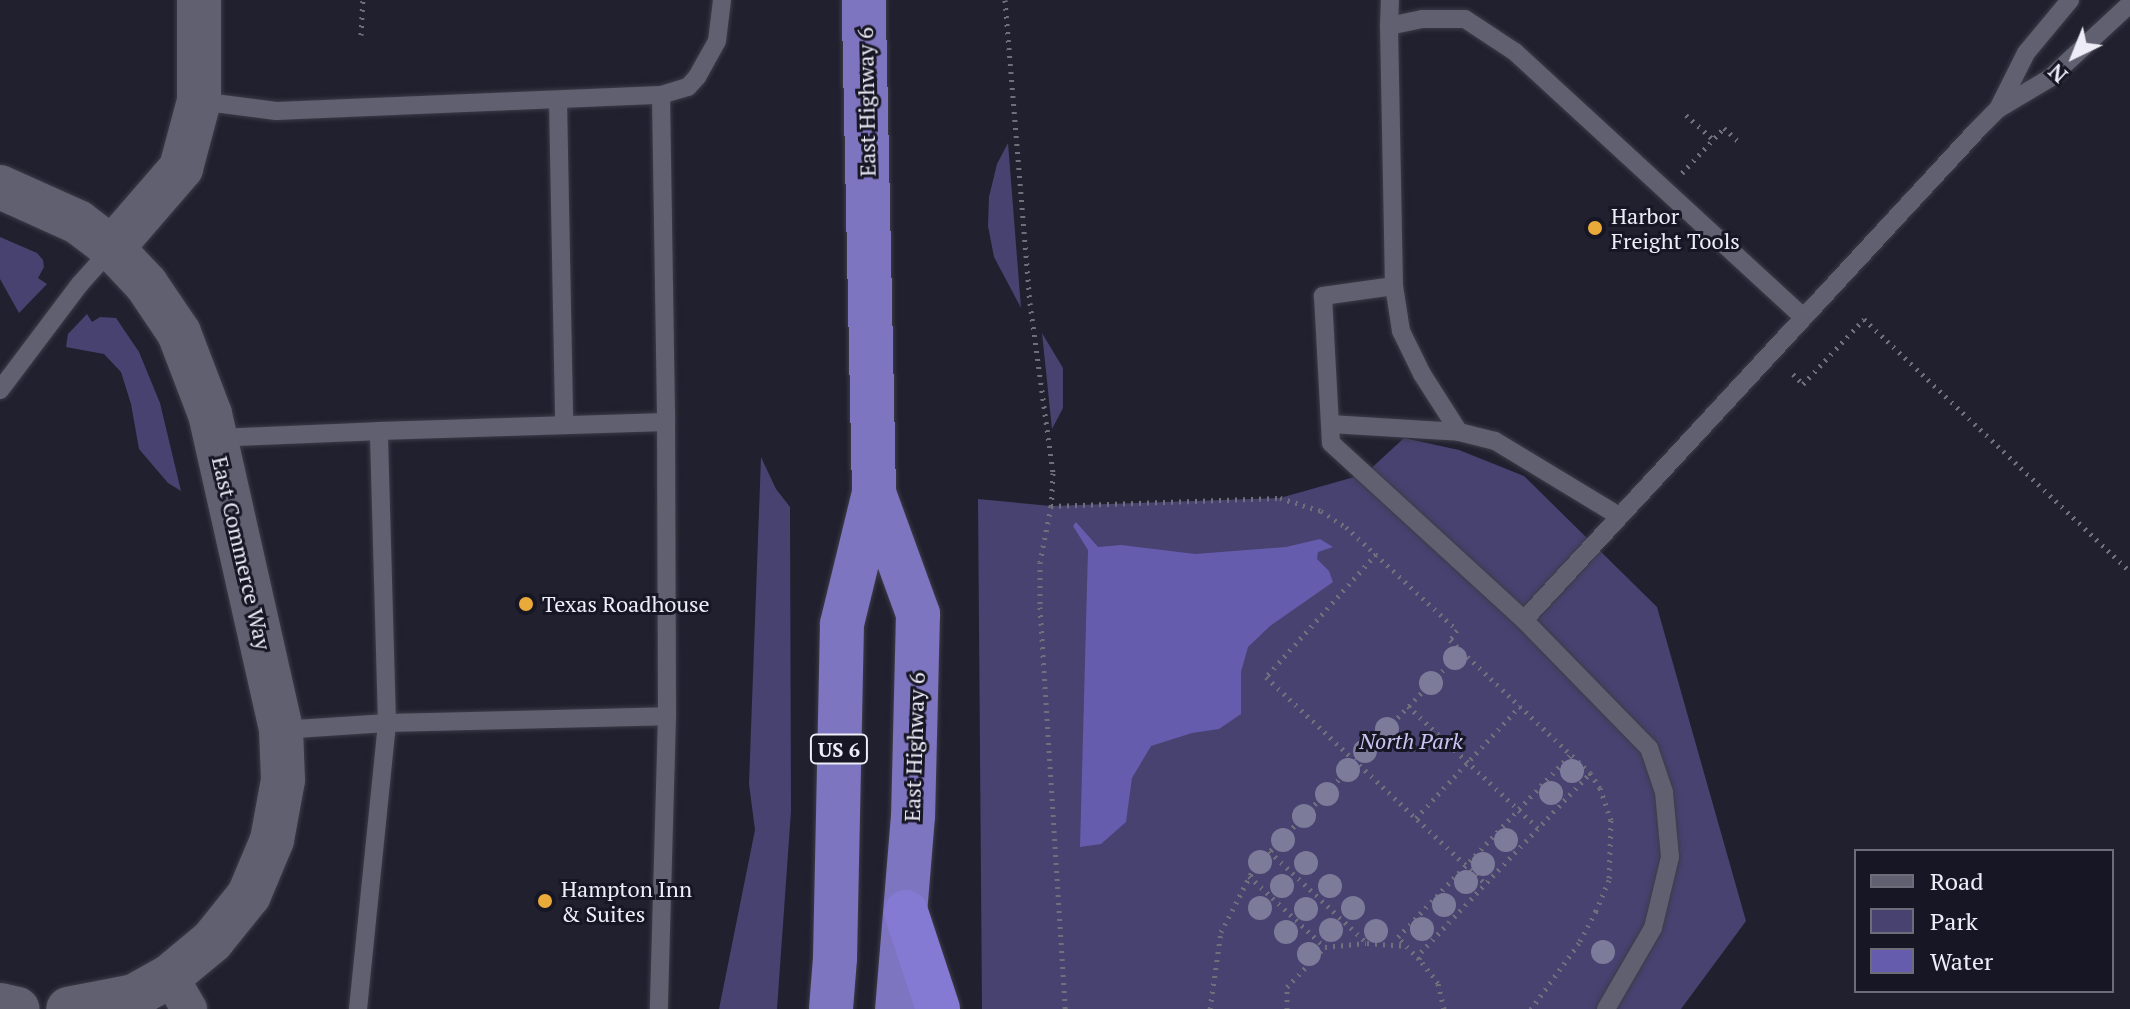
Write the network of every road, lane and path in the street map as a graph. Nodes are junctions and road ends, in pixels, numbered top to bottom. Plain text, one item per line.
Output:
1 (199, 0) edge
2 (363, 0) edge
3 (722, 0) edge
4 (864, 0) edge
5 (1005, 0) edge
6 (1390, 0) edge
7 (2070, 0) edge
8 (2123, 10) edge
9 (1389, 26) junction
10 (2130, 32) edge
11 (361, 35) dead end
12 (661, 95) junction
13 (558, 100) junction
14 (199, 101) junction
15 (1998, 109) junction
16 (1686, 115) dead end
17 (1714, 140) junction
18 (1740, 143) dead end
19 (0, 187) edge
20 (1666, 191) junction
21 (112, 248) junction
22 (1394, 286) junction
23 (1803, 317) junction
24 (1793, 374) dead end
25 (0, 390) edge
26 (666, 422) junction
27 (1330, 424) junction
28 (564, 425) junction
29 (379, 431) junction
30 (1459, 432) junction
31 (215, 438) junction
32 (874, 493) junction
33 (1051, 506) junction
34 (1619, 516) junction
35 (1376, 554) junction
36 (2130, 571) edge
37 (1524, 620) junction
38 (1462, 650) junction
39 (1408, 706) junction
40 (1520, 706) junction
41 (667, 716) junction
42 (387, 723) junction
43 (281, 730) junction
44 (1571, 754) junction
45 (1356, 760) junction
46 (1468, 762) junction
47 (1590, 773) junction
48 (1519, 811) junction
49 (1416, 818) junction
50 (1538, 828) junction
51 (1269, 851) junction
52 (1466, 866) junction
53 (1249, 876) junction
54 (1486, 884) junction
55 (906, 912) junction
56 (1367, 943) junction
57 (1407, 946) junction
58 (1325, 947) junction
59 (1419, 959) junction
60 (180, 993) edge
61 (0, 1005) edge
62 (18, 1009) edge
63 (68, 1009) edge
64 (358, 1009) edge
65 (659, 1009) edge
66 (831, 1009) edge
67 (897, 1009) edge
68 (938, 1009) edge
69 (1065, 1009) edge
70 (1210, 1009) edge
71 (1287, 1009) edge
72 (1444, 1009) edge
73 (1531, 1009) edge
74 (1606, 1009) edge

1 - 14 street
2 - 11 path
3 - 12 lane
4 - 32 highway, East Highway 6 / US 6
5 - 33 path
6 - 9 lane
7 - 15 lane
8 - 10 lane
8 - 15 lane
9 - 20 lane
9 - 22 lane
12 - 13 lane
12 - 26 lane
13 - 14 lane
13 - 28 lane
14 - 21 street
15 - 23 lane
16 - 17 path
17 - 18 path
17 - 20 path
19 - 21 street, East Commerce Way
20 - 23 lane
21 - 25 lane
21 - 31 street, East Commerce Way
22 - 27 lane
22 - 30 lane
23 - 34 lane
24 - 36 path
26 - 28 lane
26 - 41 lane
27 - 30 lane
27 - 37 lane
28 - 29 lane
29 - 31 lane
29 - 42 lane
30 - 34 lane
31 - 43 street, East Commerce Way
32 - 55 highway, East Highway 6 / US 6
32 - 66 highway, East Highway 6 / US 6
33 - 35 path
33 - 69 path
34 - 37 lane
35 - 38 path
35 - 45 path
37 - 74 lane
38 - 39 path
38 - 40 path
39 - 45 path
39 - 46 path
40 - 44 path
40 - 46 path
41 - 42 lane
41 - 65 lane
42 - 43 lane
42 - 64 lane
43 - 60 street, East Commerce Way
44 - 47 path
44 - 48 path
45 - 49 path
45 - 51 path
46 - 48 path
46 - 49 path
47 - 50 path
47 - 73 path
48 - 50 path
48 - 52 path
49 - 52 path
50 - 54 path
51 - 53 path
51 - 56 path
52 - 54 path
52 - 57 path
53 - 58 path
53 - 70 path
54 - 59 path
55 - 67 highway, East Highway 6
55 - 68 highway, US 6
56 - 57 path
56 - 58 path
57 - 59 path
58 - 71 path
59 - 72 path
60 - 63 street, East Commerce Way
61 - 62 street

